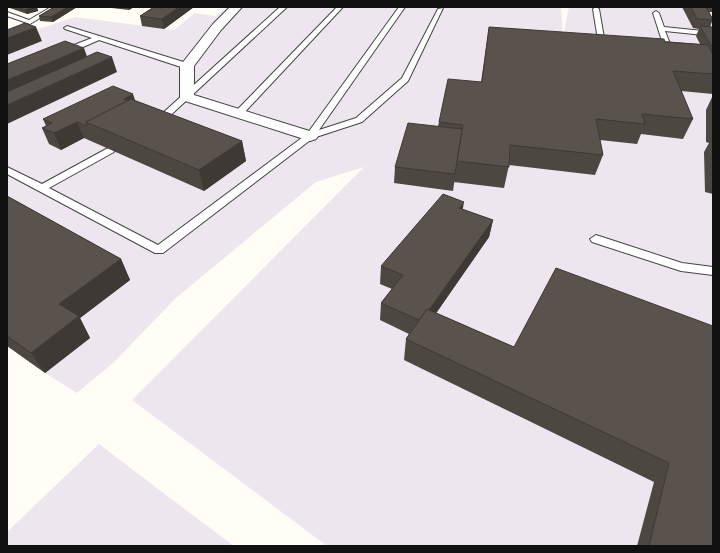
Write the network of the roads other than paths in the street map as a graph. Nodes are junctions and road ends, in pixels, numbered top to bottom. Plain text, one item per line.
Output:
1 (55, 7) edge
2 (236, 7) edge
3 (284, 7) edge
4 (340, 7) edge
5 (402, 7) edge
6 (441, 9) dead end
7 (596, 9) dead end
8 (656, 13) dead end
9 (7, 14) edge
10 (67, 28) dead end
11 (662, 29) junction
12 (713, 34) edge
13 (98, 38) junction
14 (616, 42) edge
15 (653, 45) edge
16 (56, 55) edge
17 (187, 66) junction
18 (187, 97) junction
19 (239, 113) junction
20 (154, 125) edge
21 (310, 136) junction
22 (111, 150) edge
23 (7, 170) edge
24 (42, 188) junction
25 (596, 239) dead end
26 (713, 271) edge

1 - 9 lane
2 - 17 street
3 - 18 lane
4 - 19 lane
5 - 21 lane
6 - 21 lane
7 - 14 lane
8 - 11 lane
10 - 13 lane
11 - 12 lane
11 - 15 lane
13 - 16 lane
13 - 17 lane
17 - 18 street
18 - 19 street
18 - 20 lane
19 - 21 street
21 - 24 lane
22 - 24 lane
23 - 24 lane
25 - 26 lane

